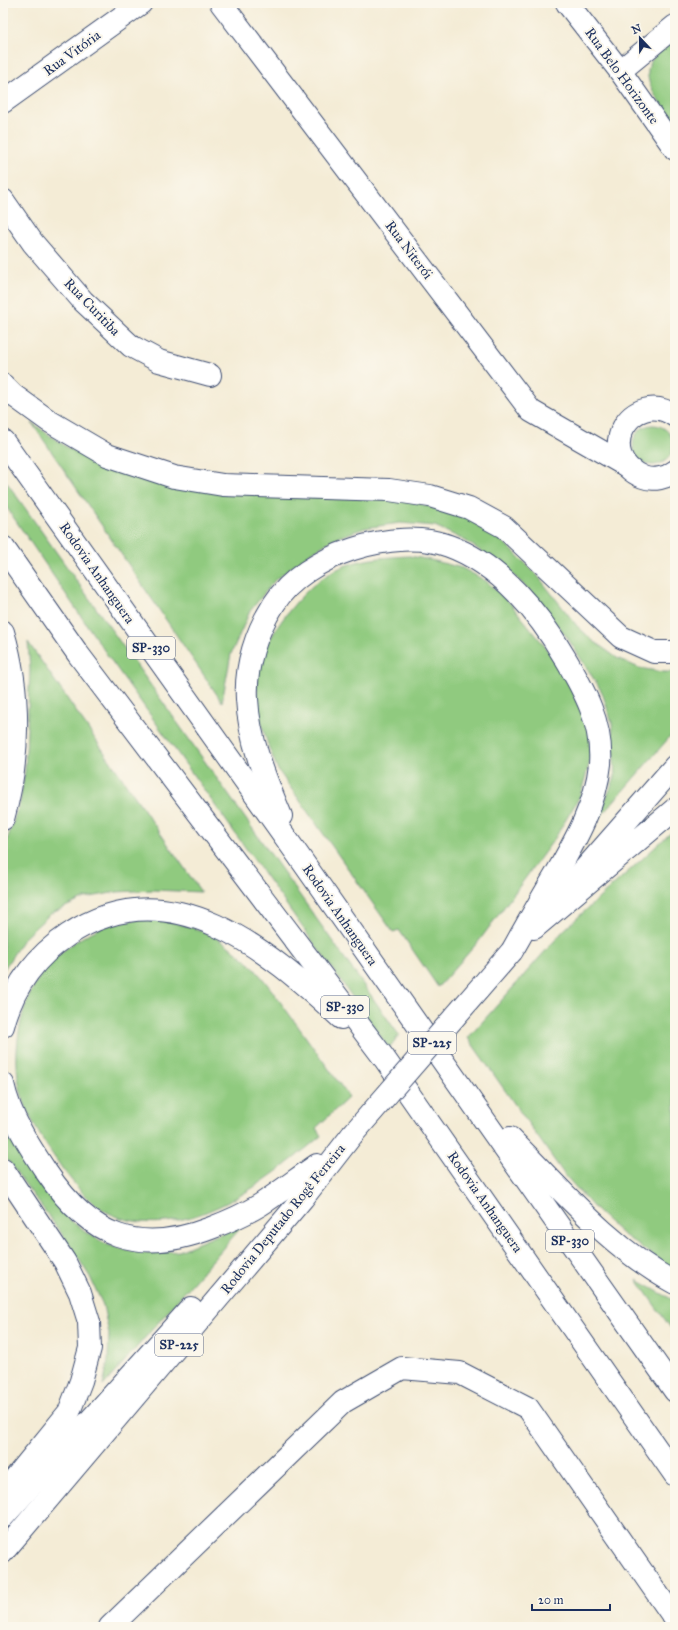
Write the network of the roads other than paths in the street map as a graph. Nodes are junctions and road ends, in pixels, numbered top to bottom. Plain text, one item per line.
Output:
1 (142, 3) edge
2 (221, 3) edge
3 (568, 3) edge
4 (675, 26) edge
5 (620, 71) junction
6 (3, 102) edge
7 (675, 149) edge
8 (3, 200) edge
9 (210, 375) dead end
10 (3, 384) edge
11 (672, 409) edge
12 (3, 441) edge
13 (625, 465) junction
14 (675, 471) edge
15 (3, 548) edge
16 (3, 632) edge
17 (675, 652) edge
18 (675, 766) edge
19 (675, 809) edge
20 (3, 819) edge
21 (298, 855) junction
22 (534, 928) junction
23 (512, 951) junction
24 (3, 1026) edge
25 (384, 1058) junction
26 (3, 1084) edge
27 (464, 1091) junction
28 (352, 1135) junction
29 (317, 1165) junction
30 (3, 1169) edge
31 (675, 1283) edge
32 (675, 1391) edge
33 (675, 1475) edge
34 (3, 1493) edge
35 (3, 1517) edge
36 (3, 1552) edge
37 (675, 1619) edge
38 (110, 1627) edge

1 - 6 main road, Rua Vitória
2 - 13 main road, Rua Niterói
3 - 5 main road, Rua Belo Horizonte
4 - 5 main road
5 - 7 main road, Rua Belo Horizonte
8 - 9 main road, Rua Curitiba
10 - 17 main road
11 - 13 main road
12 - 21 main road, Rodovia Anhanguera / SP-330
13 - 14 main road, Rua Niterói
15 - 25 main road, Rodovia Anhanguera / SP-330
16 - 20 main road
18 - 22 main road, SP-225
19 - 22 main road
21 - 23 main road
21 - 27 main road, Rodovia Anhanguera / SP-330
22 - 23 main road, SP-225
23 - 28 main road, SP-225, bridge
24 - 25 main road
25 - 33 main road, Rodovia Anhanguera / SP-330
26 - 29 main road
27 - 31 main road
27 - 32 main road, Rodovia Anhanguera / SP-330
28 - 29 main road, Rodovia Deputado Rogê Ferreira / SP-225
28 - 36 main road, Rodovia Deputado Rogê Ferreira / SP-225
29 - 35 main road, Rodovia Deputado Rogê Ferreira / SP-225
30 - 34 main road
37 - 38 main road

